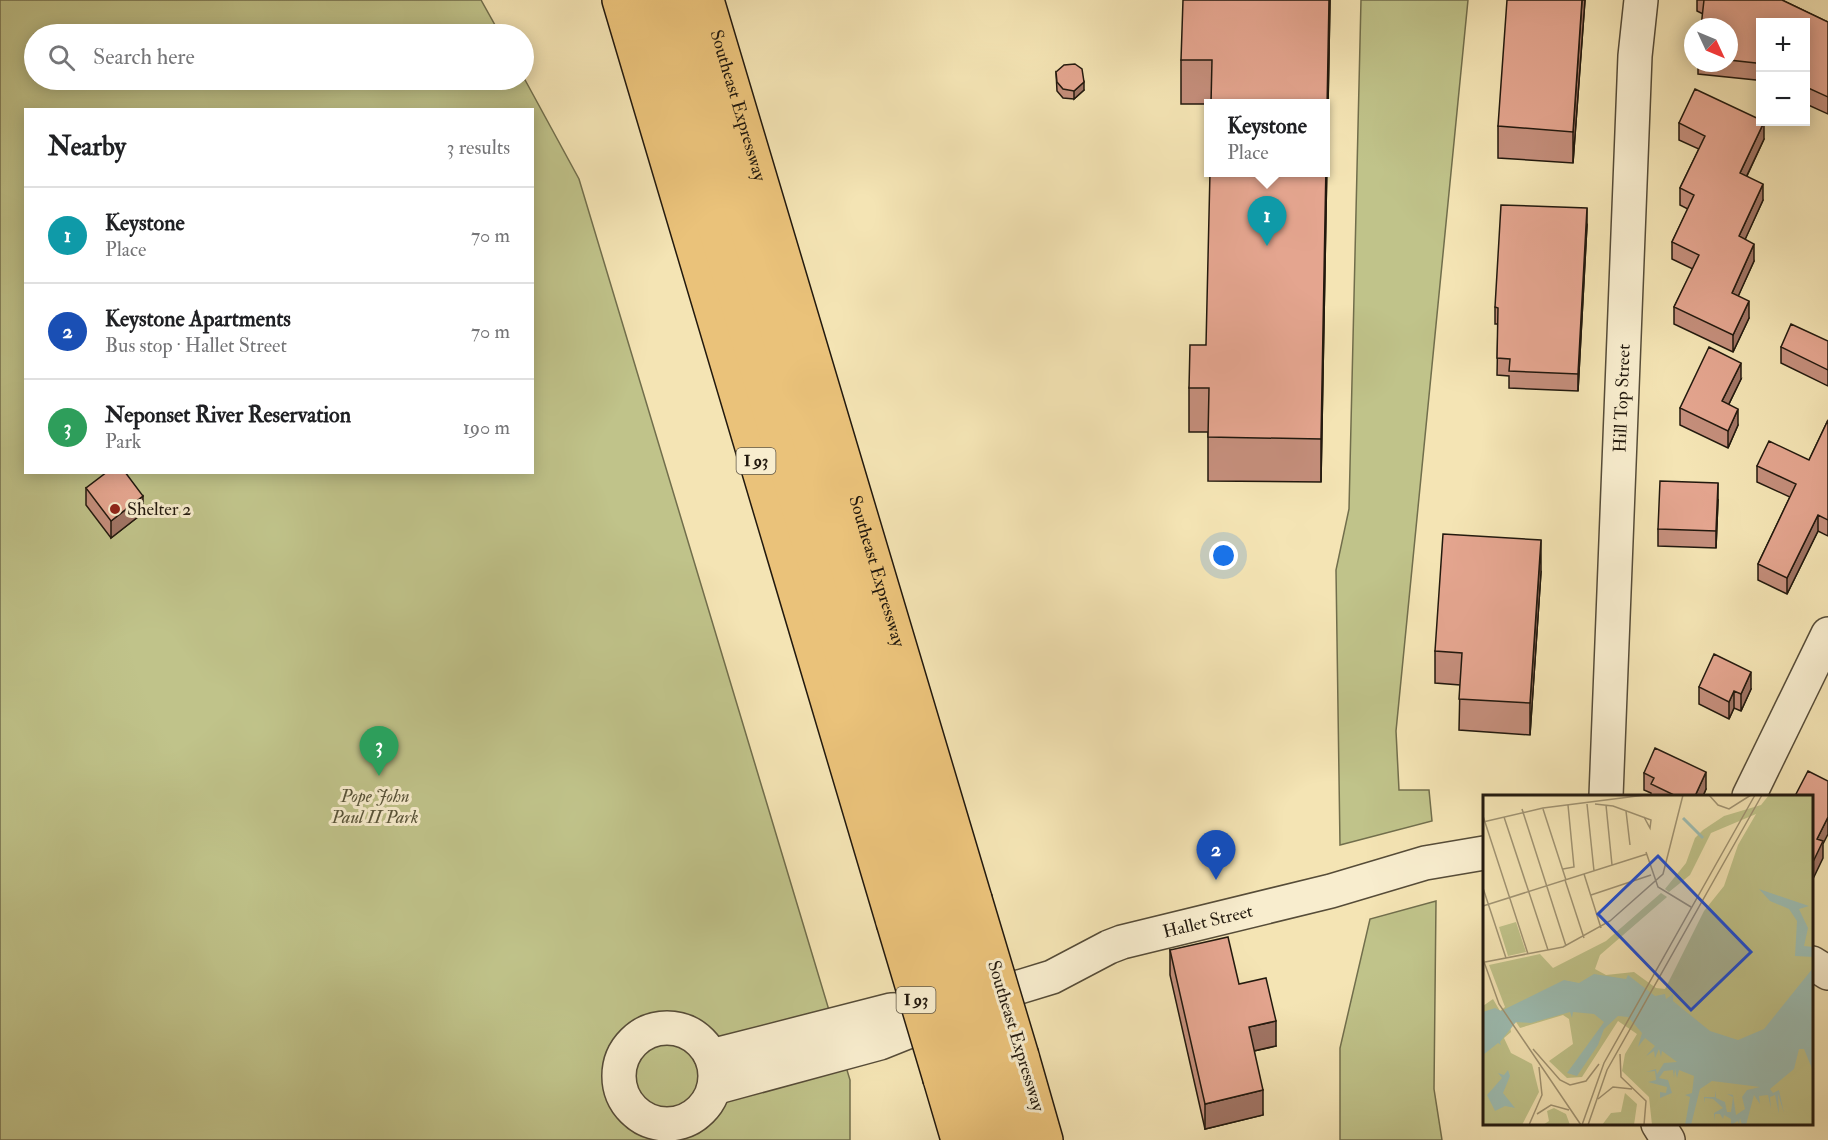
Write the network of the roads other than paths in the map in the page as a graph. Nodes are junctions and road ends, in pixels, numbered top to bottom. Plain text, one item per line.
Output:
1 (619, 0) edge
2 (647, 0) edge
3 (679, 0) edge
4 (707, 0) edge
5 (1641, 0) edge
6 (1828, 634) edge
7 (1606, 795) edge
8 (1749, 795) edge
9 (1483, 853) edge
10 (934, 910) junction
11 (1813, 964) edge
12 (1828, 973) edge
13 (981, 1068) junction
14 (713, 1072) dead end
15 (1659, 1125) edge
16 (958, 1140) edge
17 (986, 1140) edge
18 (1018, 1140) edge
19 (1047, 1140) edge
20 (1668, 1140) edge

1 - 10 highway, Southeast Expressway / I 93
2 - 10 highway, I 93
3 - 10 highway, I 93
4 - 10 highway, Southeast Expressway / I 93
5 - 7 street, Hill Top Street
6 - 8 street
9 - 14 street, Hallet Street
10 - 13 highway, Southeast Expressway / I 93, bridge
10 - 13 highway, Southeast Expressway / I 93, bridge
11 - 12 street
13 - 16 highway, Southeast Expressway / I 93
13 - 17 highway, I 93
13 - 18 highway, I 93
13 - 19 highway, Southeast Expressway / I 93
15 - 20 street

